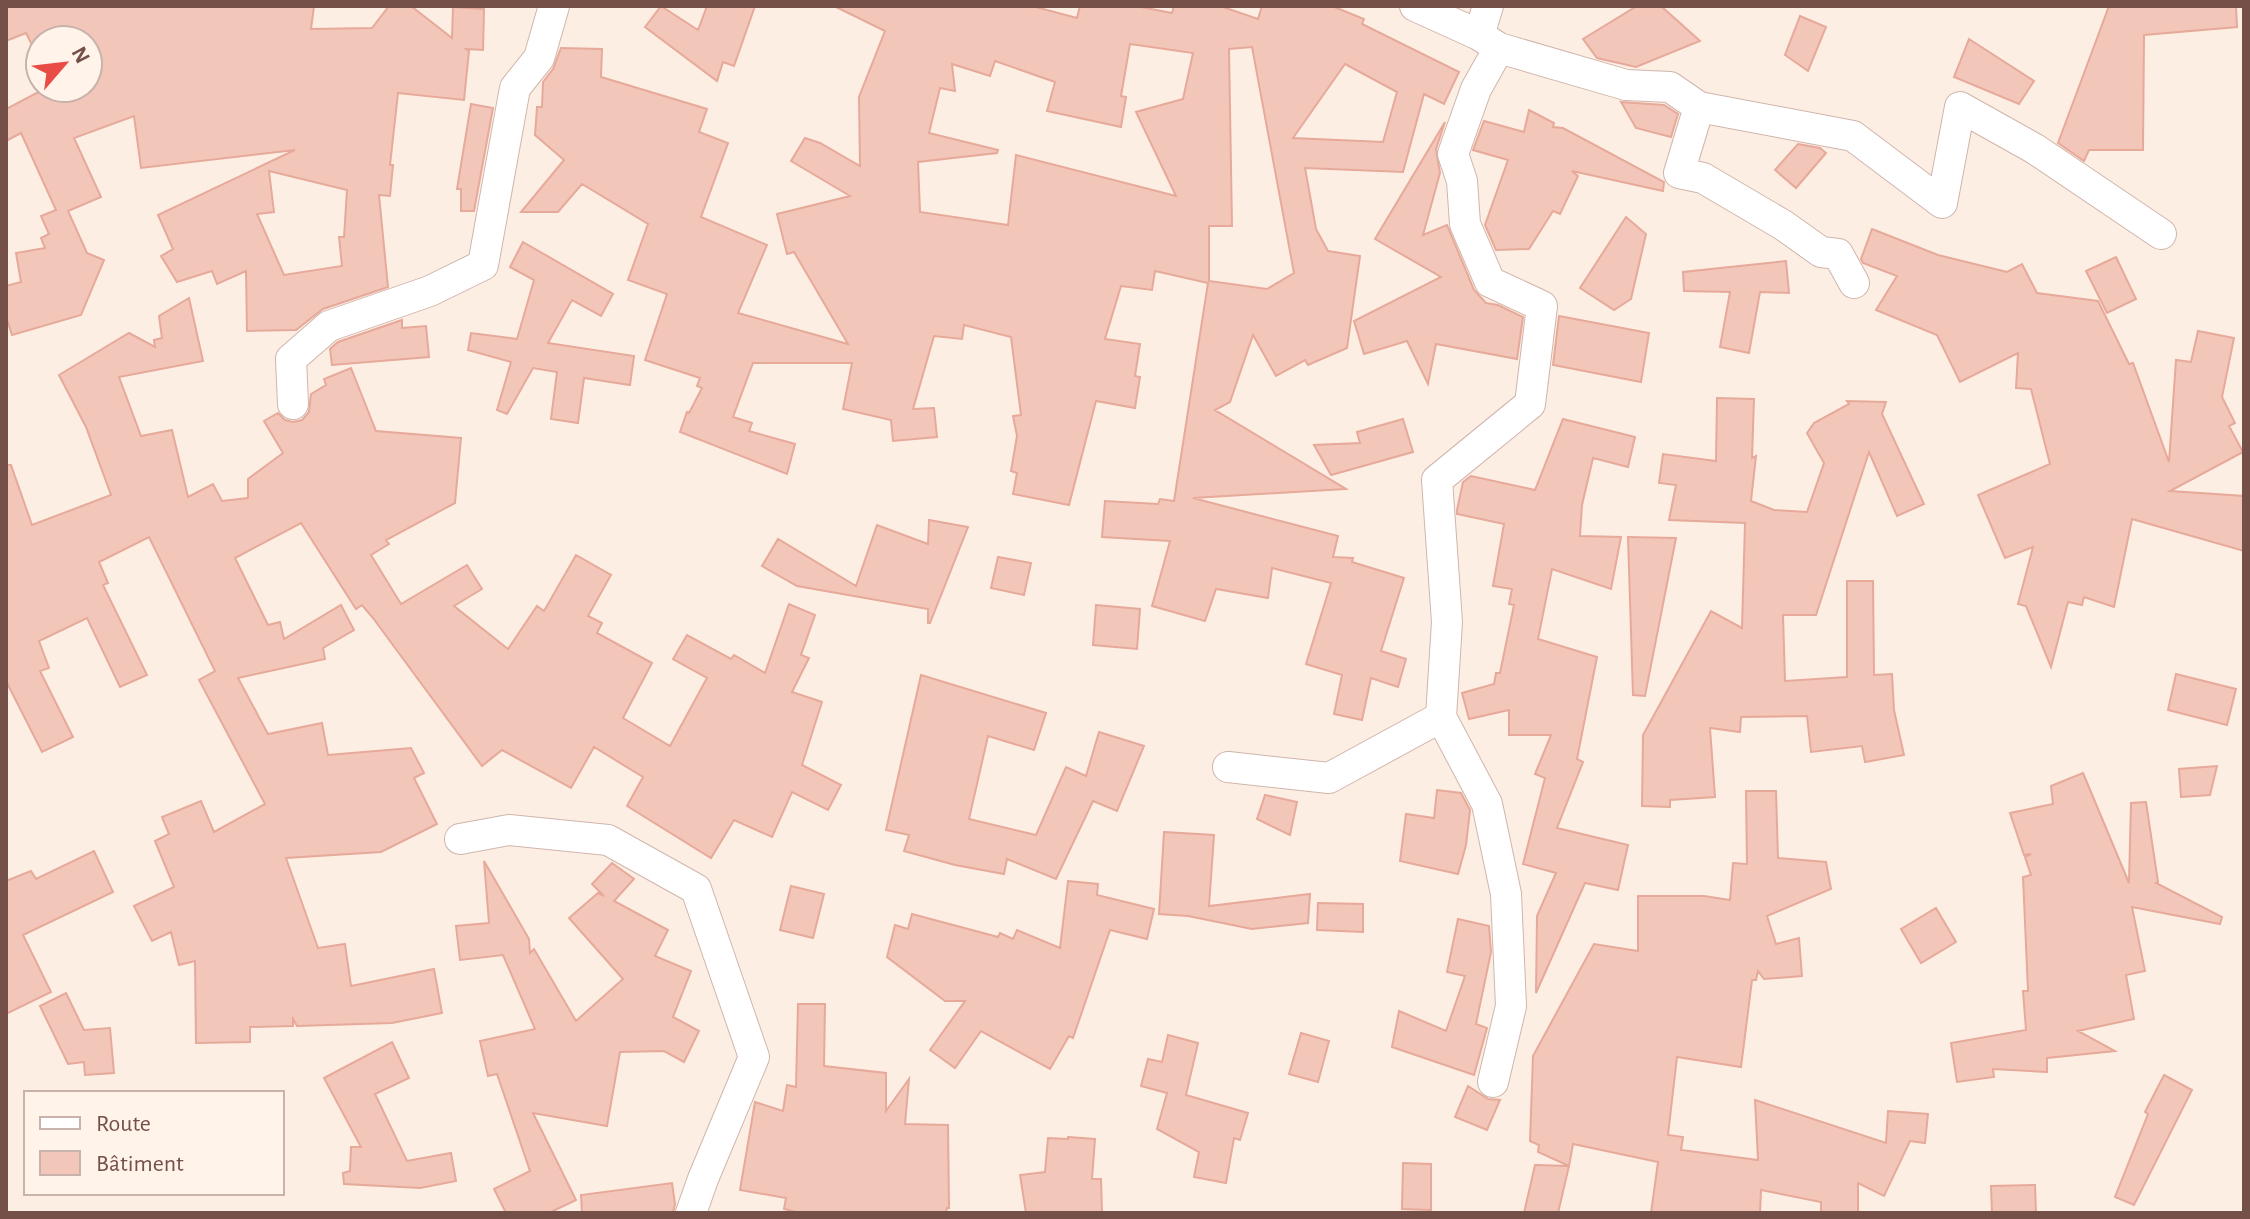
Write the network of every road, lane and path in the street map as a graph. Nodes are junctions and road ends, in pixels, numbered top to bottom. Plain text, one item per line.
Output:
1 (554, 6) edge
2 (1415, 6) edge
3 (1488, 6) edge
4 (1489, 42) junction
5 (1699, 107) junction
6 (2161, 234) dead end
7 (1854, 283) dead end
8 (293, 404) dead end
9 (1441, 717) junction
10 (1228, 767) dead end
11 (460, 839) dead end
12 (1493, 1082) dead end
13 (691, 1213) edge

1 - 8 street
2 - 4 street
3 - 4 street
4 - 5 street
4 - 9 street
5 - 6 street
5 - 7 street
9 - 10 street
9 - 12 street
11 - 13 street

